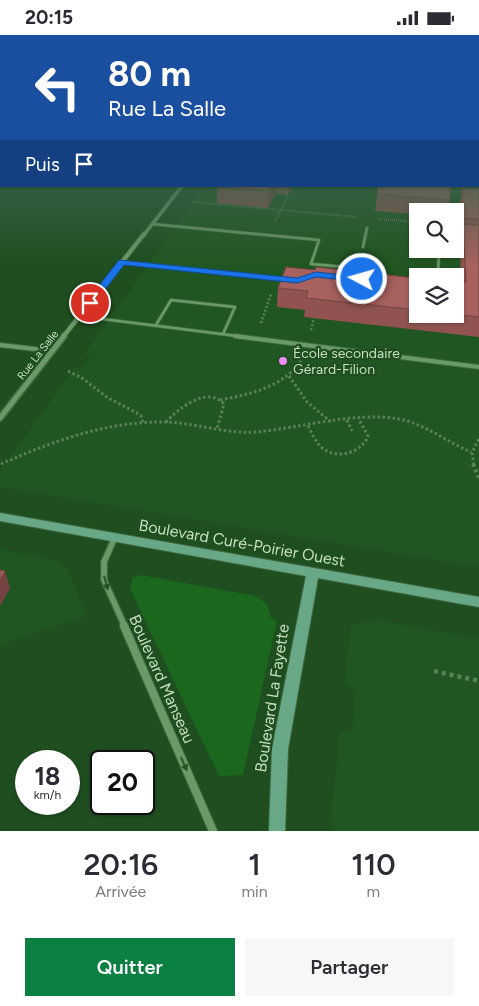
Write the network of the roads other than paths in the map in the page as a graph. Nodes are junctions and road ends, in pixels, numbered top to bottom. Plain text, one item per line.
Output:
1 (178, 191) edge
2 (152, 224) junction
3 (368, 229) dead end
4 (464, 239) edge
5 (471, 239) edge
6 (363, 247) dead end
7 (122, 262) junction
8 (288, 279) edge
9 (362, 279) edge
10 (79, 316) junction
11 (156, 325) junction
12 (222, 334) junction
13 (0, 345) edge
14 (52, 351) junction
15 (479, 367) edge
16 (0, 417) edge
17 (0, 517) edge
18 (115, 537) junction
19 (313, 572) junction
20 (479, 602) edge
21 (213, 831) edge
22 (276, 831) edge

1 - 2 street, Rue La Salle
2 - 7 street, Rue La Salle
2 - 9 lane
3 - 6 lane
4 - 5 lane
7 - 8 lane
7 - 10 street, Rue La Salle
10 - 11 lane
10 - 14 street, Rue La Salle
11 - 12 lane
11 - 12 lane
12 - 15 lane
13 - 14 lane
14 - 16 street, Rue La Salle
17 - 18 main road, Boulevard Curé-Poirier Ouest
18 - 19 main road, Boulevard Curé-Poirier Ouest
18 -> 21 street, Boulevard Manseau
19 - 20 main road, Boulevard Curé-Poirier Ouest
19 - 22 main road, Boulevard La Fayette

